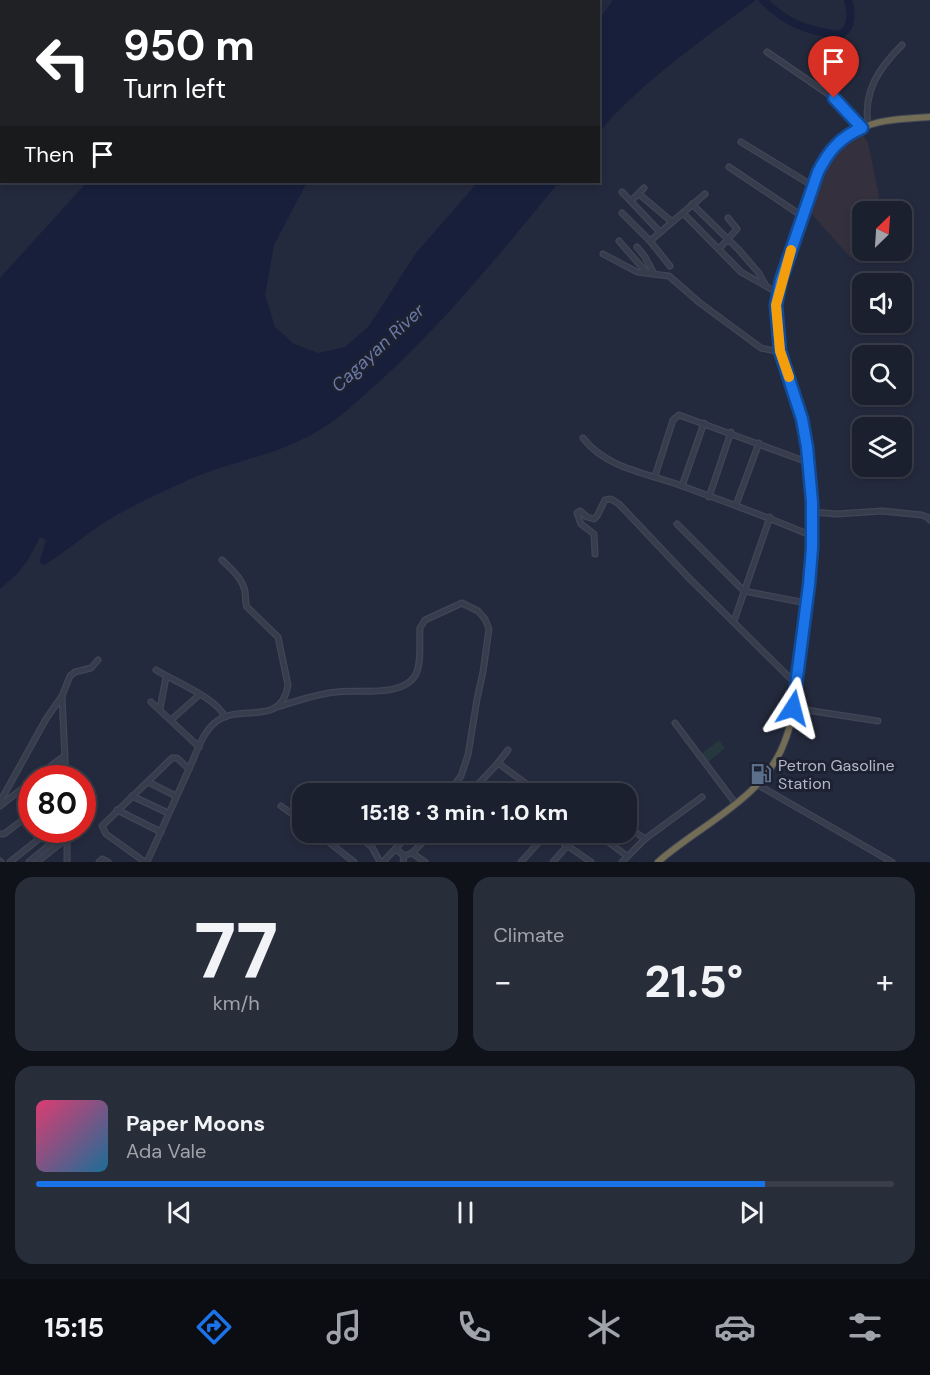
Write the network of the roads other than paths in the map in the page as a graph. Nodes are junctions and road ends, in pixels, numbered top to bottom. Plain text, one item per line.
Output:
1 (902, 45) dead end
2 (766, 52) dead end
3 (930, 117) edge
4 (865, 127) junction
5 (741, 142) dead end
6 (729, 167) dead end
7 (813, 186) junction
8 (645, 188) dead end
9 (622, 192) dead end
10 (639, 194) junction
11 (705, 194) dead end
12 (631, 201) junction
13 (692, 204) junction
14 (622, 213) dead end
15 (683, 213) junction
16 (802, 216) junction
17 (728, 218) dead end
18 (671, 221) junction
19 (660, 231) junction
20 (728, 239) junction
21 (619, 241) dead end
22 (650, 242) junction
23 (637, 247) dead end
24 (719, 249) junction
25 (603, 254) dead end
26 (670, 266) dead end
27 (646, 273) junction
28 (654, 274) junction
29 (766, 286) junction
30 (778, 293) junction
31 (780, 351) junction
32 (704, 423) junction
33 (731, 432) junction
34 (583, 438) dead end
35 (759, 443) junction
36 (810, 463) junction
37 (655, 476) junction
38 (682, 486) junction
39 (709, 497) junction
40 (736, 505) junction
41 (812, 512) junction
42 (770, 518) junction
43 (930, 520) edge
44 (677, 524) dead end
45 (812, 536) junction
46 (596, 554) dead end
47 (222, 560) dead end
48 (744, 591) junction
49 (806, 603) junction
50 (734, 621) junction
51 (98, 660) dead end
52 (156, 670) dead end
53 (166, 677) junction
54 (797, 686) junction
55 (199, 695) junction
56 (62, 696) junction
57 (151, 702) dead end
58 (277, 707) junction
59 (793, 708) junction
60 (159, 709) junction
61 (225, 717) junction
62 (171, 720) junction
63 (878, 721) dead end
64 (675, 723) dead end
65 (199, 747) junction
66 (508, 750) dead end
67 (64, 756) junction
68 (498, 763) junction
69 (52, 765) edge
70 (65, 765) edge
71 (189, 769) junction
72 (148, 782) junction
73 (456, 783) edge
74 (479, 783) edge
75 (525, 783) edge
76 (758, 785) junction
77 (18, 791) edge
78 (132, 796) junction
79 (176, 796) junction
80 (702, 797) dead end
81 (0, 804) edge
82 (736, 804) junction
83 (281, 806) dead end
84 (117, 810) junction
85 (168, 813) junction
86 (292, 814) edge
87 (18, 824) edge
88 (161, 832) junction
89 (637, 833) edge
90 (0, 834) edge
91 (645, 839) junction
92 (34, 843) edge
93 (52, 843) edge
94 (60, 843) edge
95 (66, 843) edge
96 (330, 843) edge
97 (367, 843) edge
98 (401, 843) edge
99 (422, 843) edge
100 (538, 843) edge
101 (563, 843) edge
102 (610, 843) edge
103 (567, 846) junction
104 (396, 849) junction
105 (412, 853) junction
106 (404, 856) junction
107 (627, 856) junction
108 (10, 862) edge
109 (29, 862) edge
110 (37, 862) edge
111 (67, 862) edge
112 (99, 862) edge
113 (108, 862) edge
114 (146, 862) edge
115 (354, 862) edge
116 (382, 862) edge
117 (403, 862) edge
118 (425, 862) edge
119 (521, 862) edge
120 (553, 862) edge
121 (589, 862) edge
122 (622, 862) edge
123 (658, 862) edge
124 (892, 862) edge

1 - 4 street
2 - 4 street
3 - 4 highway
4 - 7 highway
5 - 7 street
6 - 16 street
7 - 16 highway
8 - 10 street
9 - 12 street
10 - 12 street
10 - 18 street
11 - 13 street
12 - 19 street
13 - 15 street
13 - 20 street
14 - 22 street
15 - 18 street
15 - 24 street
16 - 30 highway
17 - 20 street
18 - 19 street
19 - 22 street
20 - 24 street
20 - 29 street
21 - 27 street
22 - 26 street
23 - 28 street
24 - 29 street
25 - 27 street
27 - 28 street
28 - 31 street
29 - 30 street
30 - 31 highway
31 - 36 highway
32 - 33 street
32 - 37 street
32 - 38 street
33 - 35 street
33 - 39 street
34 - 37 street
35 - 36 street
35 - 40 street
36 - 41 highway
37 - 38 street
38 - 39 street
39 - 40 street
40 - 42 street
41 - 43 street
41 - 45 highway
42 - 45 street
42 - 48 street
44 - 48 street
45 - 49 highway
46 - 50 street
47 - 58 street
48 - 49 street
48 - 50 street
49 - 54 highway
50 - 54 street
51 - 56 street
52 - 53 street
53 - 55 street
53 - 60 street
54 - 59 highway
55 - 61 street
55 - 62 street
56 - 67 street
56 - 81 street
57 - 60 street
58 - 61 street
58 - 73 street
59 - 63 street
59 - 76 highway
60 - 62 street
61 - 65 street
62 - 65 street
64 - 82 street
65 - 71 street
66 - 68 street
67 - 69 street
67 - 70 street
68 - 74 street
68 - 75 street
71 - 72 street
71 - 79 street
72 - 78 street
72 - 79 street
76 - 82 highway
76 - 124 street
77 - 81 street
78 - 84 street
78 - 85 street
79 - 85 street
80 - 91 street
82 - 123 highway
83 - 86 street
84 - 88 street
84 - 114 street
85 - 88 street
87 - 90 street
88 - 114 street
89 - 91 street
91 - 107 street
92 - 108 street
93 - 109 street
94 - 110 street
95 - 111 street
96 - 115 street
97 - 116 street
98 - 104 street
99 - 105 street
100 - 119 street
101 - 103 street
102 - 107 street
103 - 120 street
103 - 121 street
104 - 106 street
104 - 116 street
105 - 106 street
105 - 118 street
106 - 117 street
107 - 122 street
112 - 113 street

